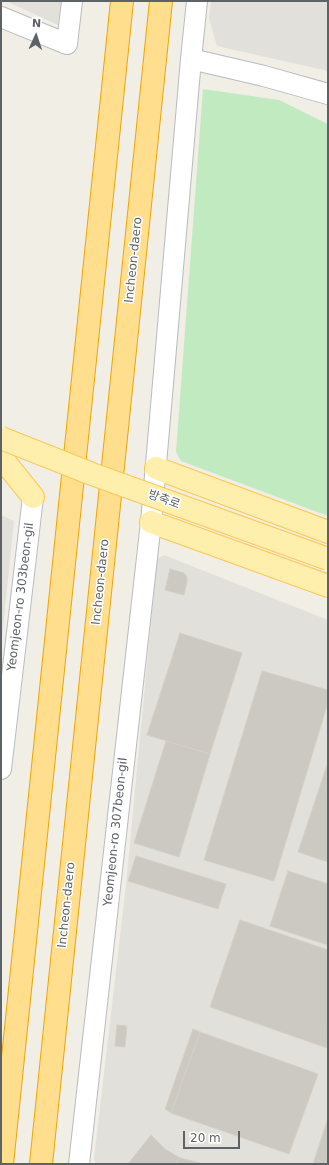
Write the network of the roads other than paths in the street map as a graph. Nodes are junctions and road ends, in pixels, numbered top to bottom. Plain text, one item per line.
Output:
1 (72, 1) edge
2 (122, 1) edge
3 (161, 1) edge
4 (197, 1) edge
5 (1, 17) edge
6 (191, 58) junction
7 (328, 94) edge
8 (1, 438) edge
9 (1, 457) edge
10 (156, 468) junction
11 (1, 483) edge
12 (33, 497) junction
13 (151, 522) junction
14 (328, 532) edge
15 (328, 559) edge
16 (328, 586) edge
17 (1, 769) edge
18 (2, 1164) edge
19 (41, 1164) edge
20 (79, 1164) edge

1 - 5 street
2 - 18 highway
3 - 19 highway, Incheon-daero
4 - 6 street, Yeomjeon-ro 307beon-gil
6 - 7 street
6 - 10 street, Yeomjeon-ro 307beon-gil
8 - 15 main road, 방축로, bridge
9 - 12 main road
10 - 13 street, Yeomjeon-ro 307beon-gil
10 - 14 main road
11 - 12 main road
12 - 17 street, Yeomjeon-ro 303beon-gil
13 - 16 main road
13 - 20 street, Yeomjeon-ro 307beon-gil

